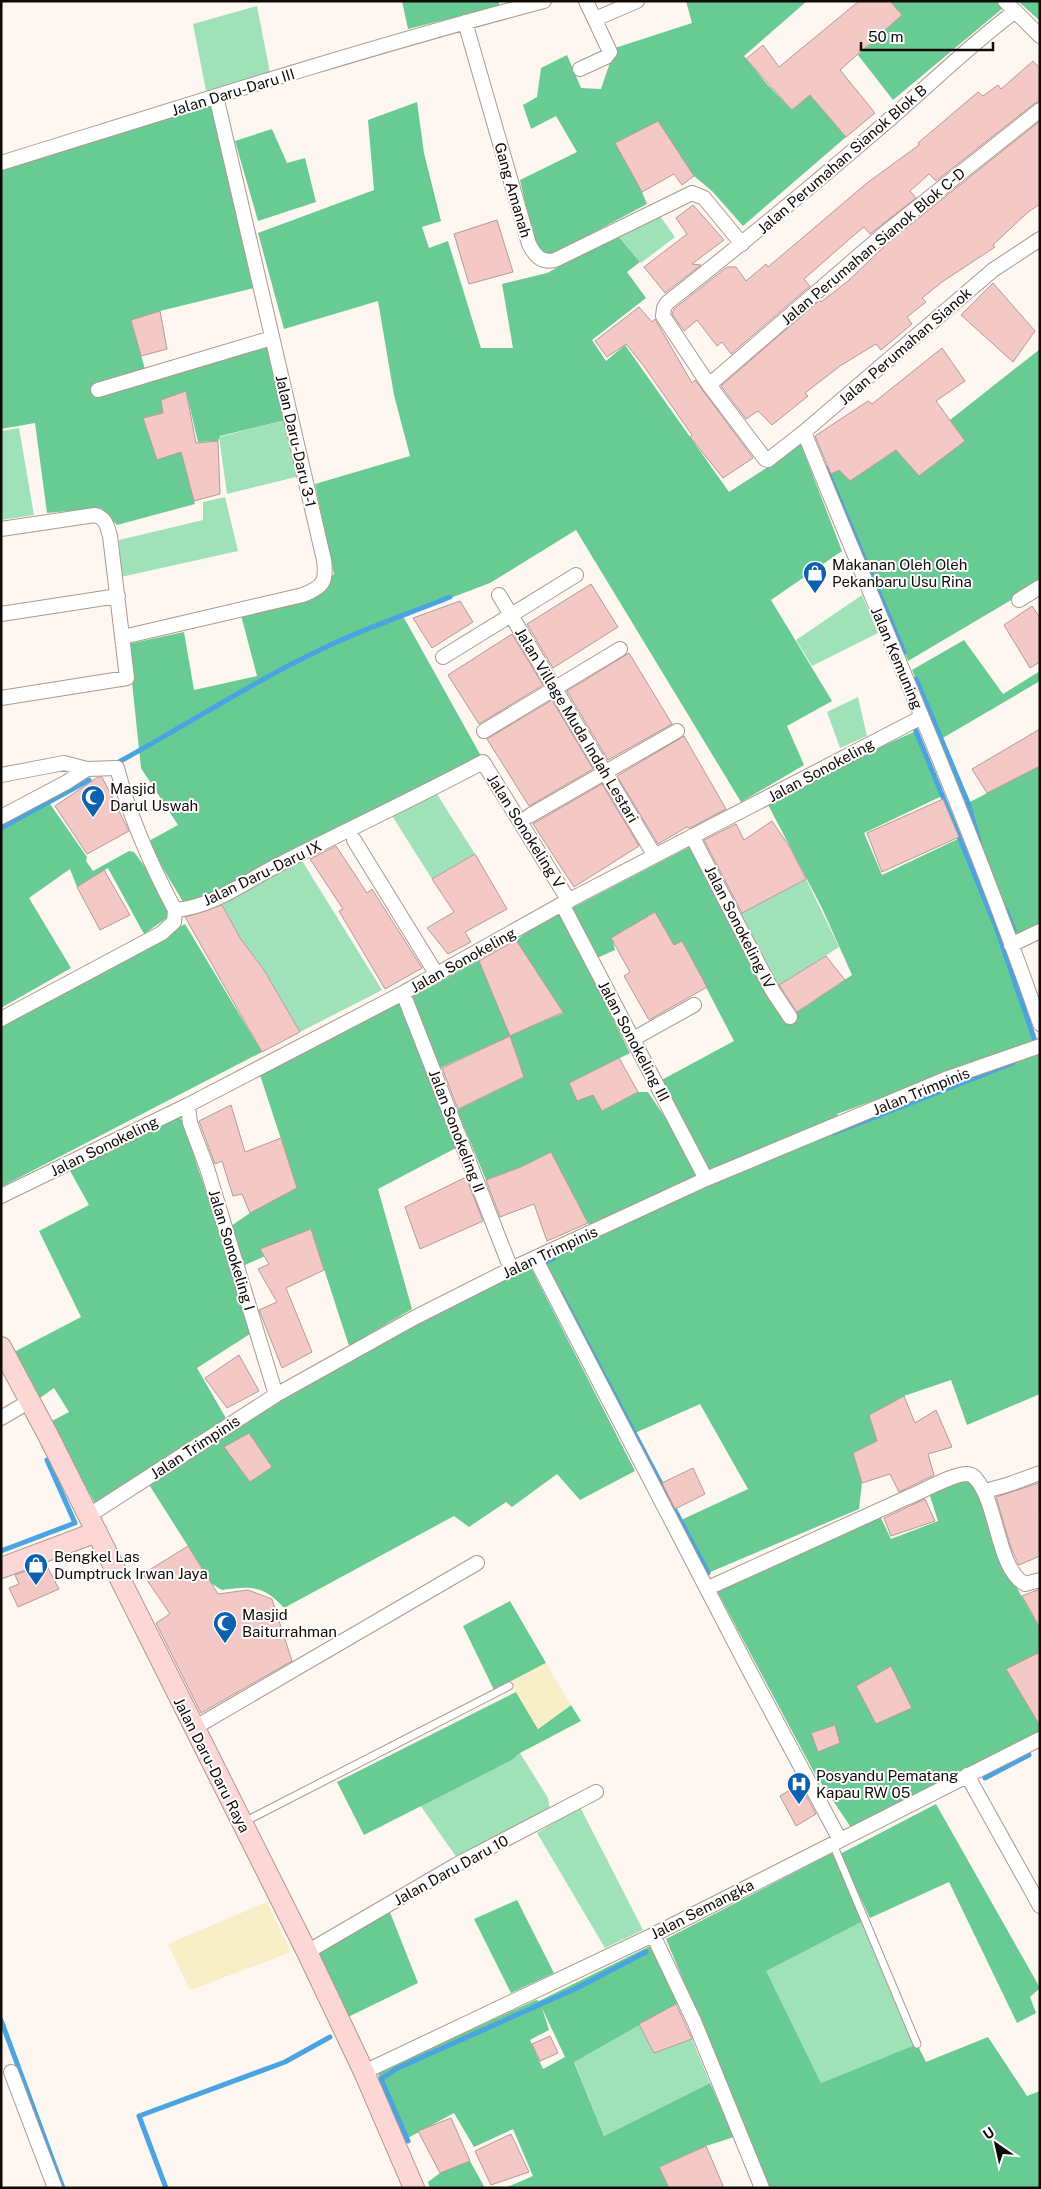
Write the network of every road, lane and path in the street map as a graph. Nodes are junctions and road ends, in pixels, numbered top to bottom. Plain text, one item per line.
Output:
1 (544, 1) edge
2 (586, 1) edge
3 (637, 1) edge
4 (1005, 1) edge
5 (1014, 12) junction
6 (595, 19) junction
7 (465, 22) junction
8 (1040, 36) edge
9 (580, 69) dead end
10 (216, 96) junction
11 (1040, 110) edge
12 (1, 163) edge
13 (1040, 239) edge
14 (742, 244) junction
15 (272, 338) junction
16 (709, 386) junction
17 (98, 390) dead end
18 (804, 432) junction
19 (1, 530) edge
20 (576, 575) dead end
21 (1040, 587) edge
22 (499, 595) dead end
23 (118, 596) junction
24 (1019, 600) dead end
25 (1, 614) edge
26 (511, 615) junction
27 (123, 637) junction
28 (620, 648) dead end
29 (442, 657) dead end
30 (555, 688) junction
31 (1, 698) edge
32 (922, 717) junction
33 (484, 731) dead end
34 (677, 731) dead end
35 (483, 762) joint
36 (87, 769) junction
37 (606, 772) junction
38 (1, 775) edge
39 (529, 816) dead end
40 (1, 817) edge
41 (692, 836) junction
42 (354, 840) dead end
43 (655, 856) junction
44 (566, 902) junction
45 (175, 910) junction
46 (1040, 932) edge
47 (1011, 945) junction
48 (437, 975) junction
49 (403, 993) junction
50 (1036, 998) edge
51 (694, 1005) dead end
52 (790, 1017) dead end
53 (1, 1019) edge
54 (1040, 1024) edge
55 (633, 1039) junction
56 (1040, 1046) edge
57 (188, 1105) junction
58 (706, 1179) junction
59 (1, 1196) edge
60 (535, 1258) junction
61 (511, 1268) junction
62 (1, 1347) edge
63 (276, 1395) junction
64 (30, 1401) junction
65 (1, 1418) edge
66 (1040, 1473) edge
67 (985, 1491) junction
68 (93, 1524) junction
69 (477, 1563) dead end
70 (1, 1568) edge
71 (1040, 1580) edge
72 (708, 1588) junction
73 (509, 1686) dead end
74 (194, 1728) junction
75 (1039, 1741) edge
76 (967, 1775) junction
77 (596, 1792) dead end
78 (241, 1824) junction
79 (837, 1842) junction
80 (1040, 1906) edge
81 (653, 1935) junction
82 (307, 1952) junction
83 (917, 2044) dead end
84 (10, 2072) dead end
85 (364, 2072) junction
86 (55, 2188) edge
87 (414, 2188) edge
88 (762, 2188) edge

1 - 7 street
2 - 6 street
3 - 6 street
4 - 5 street
5 - 8 street
5 - 14 street, Jalan Perumahan Sianok Blok B
6 - 9 street
7 - 10 street, Jalan Daru-Daru III
7 - 14 street, Gang Amanah
10 - 12 street, Jalan Daru-Daru III
10 - 15 street, Jalan Daru-Daru 3-1
11 - 16 street, Jalan Perumahan Sianok Blok C-D
13 - 18 street, Jalan Perumahan Sianok
14 - 16 street, Jalan Perumahan Sianok Blok B
15 - 17 street
15 - 27 street, Jalan Daru-Daru 3-1
16 - 18 street, Jalan Perumahan Sianok
18 - 32 street, Jalan Kemuning
19 - 23 street
20 - 26 street
21 - 24 street
22 - 26 street, Jalan Village Muda Indah Lestari
23 - 25 street
23 - 27 street
26 - 29 street
26 - 30 street, Jalan Village Muda Indah Lestari
27 - 31 street
28 - 30 street
30 - 33 street
30 - 37 street, Jalan Village Muda Indah Lestari
32 - 41 street, Jalan Sonokeling
32 - 47 street, Jalan Kemuning
34 - 37 street
35 - 44 street, Jalan Sonokeling V
35 - 45 street, Jalan Daru-Daru IX
36 - 38 street
36 - 40 street
36 - 45 street
37 - 39 street
37 - 43 street, Jalan Village Muda Indah Lestari
41 - 43 street, Jalan Sonokeling
41 - 52 street, Jalan Sonokeling IV
42 - 48 street
43 - 44 street, Jalan Sonokeling
44 - 48 street, Jalan Sonokeling
44 - 55 street, Jalan Sonokeling III
45 - 53 street
46 - 47 street
47 - 50 street, Jalan Kemuning
48 - 49 street, Jalan Sonokeling
49 - 57 street, Jalan Sonokeling
49 - 61 street, Jalan Sonokeling II
50 - 54 street, Jalan Kemuning
51 - 55 street
55 - 58 street, Jalan Sonokeling III
56 - 58 street, Jalan Trimpinis
57 - 59 street, Jalan Sonokeling
57 - 63 street, Jalan Sonokeling I
58 - 60 street, Jalan Trimpinis
60 - 61 street, Jalan Trimpinis
60 - 72 street
61 - 63 street, Jalan Trimpinis
62 - 64 main road, Jalan Daru-Daru Raya
63 - 68 street, Jalan Trimpinis
64 - 65 street
64 - 68 main road, Jalan Daru-Daru Raya
66 - 67 street
67 - 71 street
67 - 72 street
68 - 70 main road
68 - 74 main road, Jalan Daru-Daru Raya
69 - 74 street
72 - 79 street
73 - 78 lane
74 - 78 main road, Jalan Daru-Daru Raya
75 - 76 street, Jalan Semangka
76 - 79 street, Jalan Semangka
76 - 80 street
77 - 82 street, Jalan Daru Daru 10
78 - 82 main road, Jalan Daru-Daru Raya
79 - 81 street, Jalan Semangka
79 - 83 lane
81 - 85 street, Jalan Semangka
81 - 88 street
82 - 85 main road, Jalan Daru-Daru Raya
84 - 86 street
85 - 87 main road, Jalan Daru-Daru Raya

